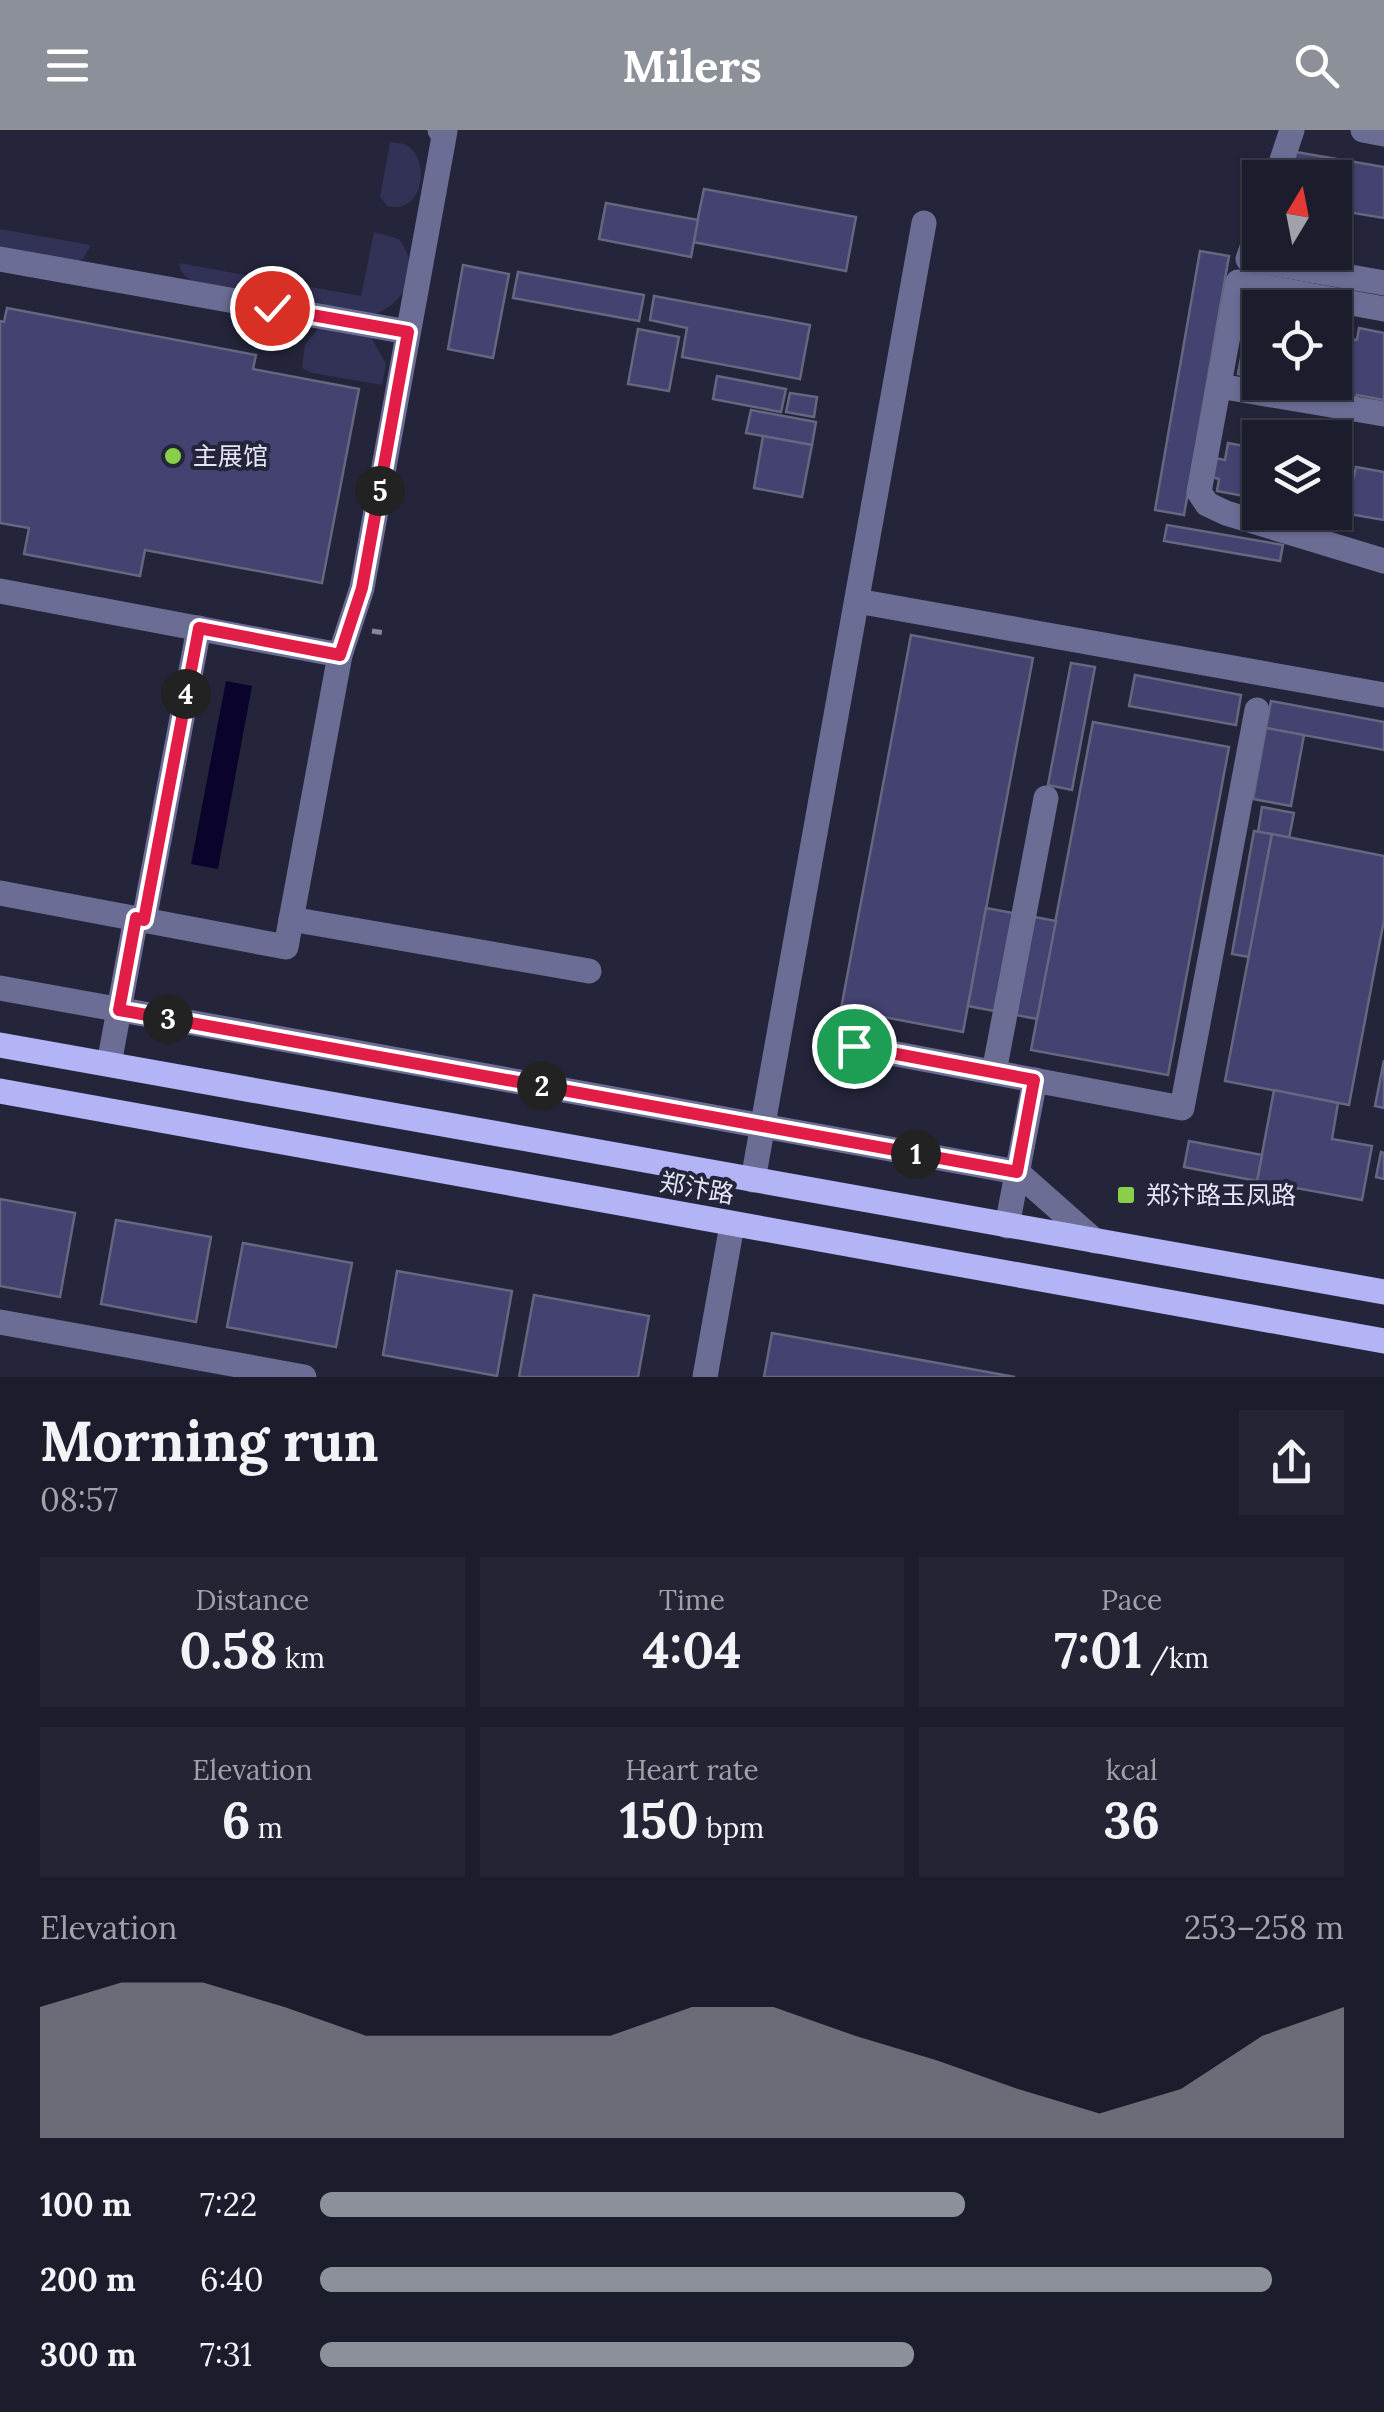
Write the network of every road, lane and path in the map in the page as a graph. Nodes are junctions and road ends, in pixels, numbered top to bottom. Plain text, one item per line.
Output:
1 (440, 130) edge
2 (1292, 130) edge
3 (1363, 130) edge
4 (1384, 134) edge
5 (1282, 160) edge
6 (924, 223) dead end
7 (0, 258) edge
8 (1313, 270) edge
9 (1384, 282) edge
10 (1384, 309) edge
11 (408, 332) junction
12 (1219, 386) junction
13 (1384, 414) edge
14 (1384, 561) edge
15 (0, 591) edge
16 (857, 601) junction
17 (199, 628) junction
18 (340, 655) junction
19 (1384, 695) edge
20 (1257, 710) dead end
21 (1046, 798) dead end
22 (0, 893) edge
23 (140, 919) junction
24 (291, 919) junction
25 (589, 971) dead end
26 (0, 988) edge
27 (119, 1010) junction
28 (0, 1044) edge
29 (854, 1046) dead end
30 (109, 1064) junction
31 (994, 1072) junction
32 (1034, 1080) junction
33 (0, 1092) edge
34 (762, 1126) junction
35 (1017, 1172) junction
36 (753, 1180) junction
37 (732, 1225) junction
38 (1007, 1226) junction
39 (1095, 1241) junction
40 (1384, 1292) edge
41 (0, 1322) edge
42 (1384, 1341) edge
43 (210, 1369) edge
44 (304, 1377) edge
45 (705, 1377) edge

1 - 11 street
2 - 5 street
3 - 4 street
6 - 16 street
7 - 11 street
8 - 9 street
10 - 12 street
11 - 18 street
12 - 13 street
12 - 14 street
15 - 17 street
16 - 19 street
16 - 34 street
17 - 18 street
17 - 23 street
18 - 24 street
20 - 32 street
21 - 31 street
22 - 23 street
23 - 24 street
23 - 27 street
24 - 25 street
26 - 27 street
27 - 30 street
27 - 34 street
28 - 30 main road, 郑汴路
29 - 31 street
30 - 36 main road, 郑汴路
31 - 32 street
32 - 35 street
33 - 37 main road, 郑汴路
34 - 35 street
34 - 36 street
35 - 38 street
35 - 39 street
36 - 38 main road, 郑汴路
37 - 42 main road, 郑汴路
37 - 45 street
38 - 39 main road, 郑汴路
39 - 40 main road, 郑汴路
41 - 43 street
43 - 44 street

